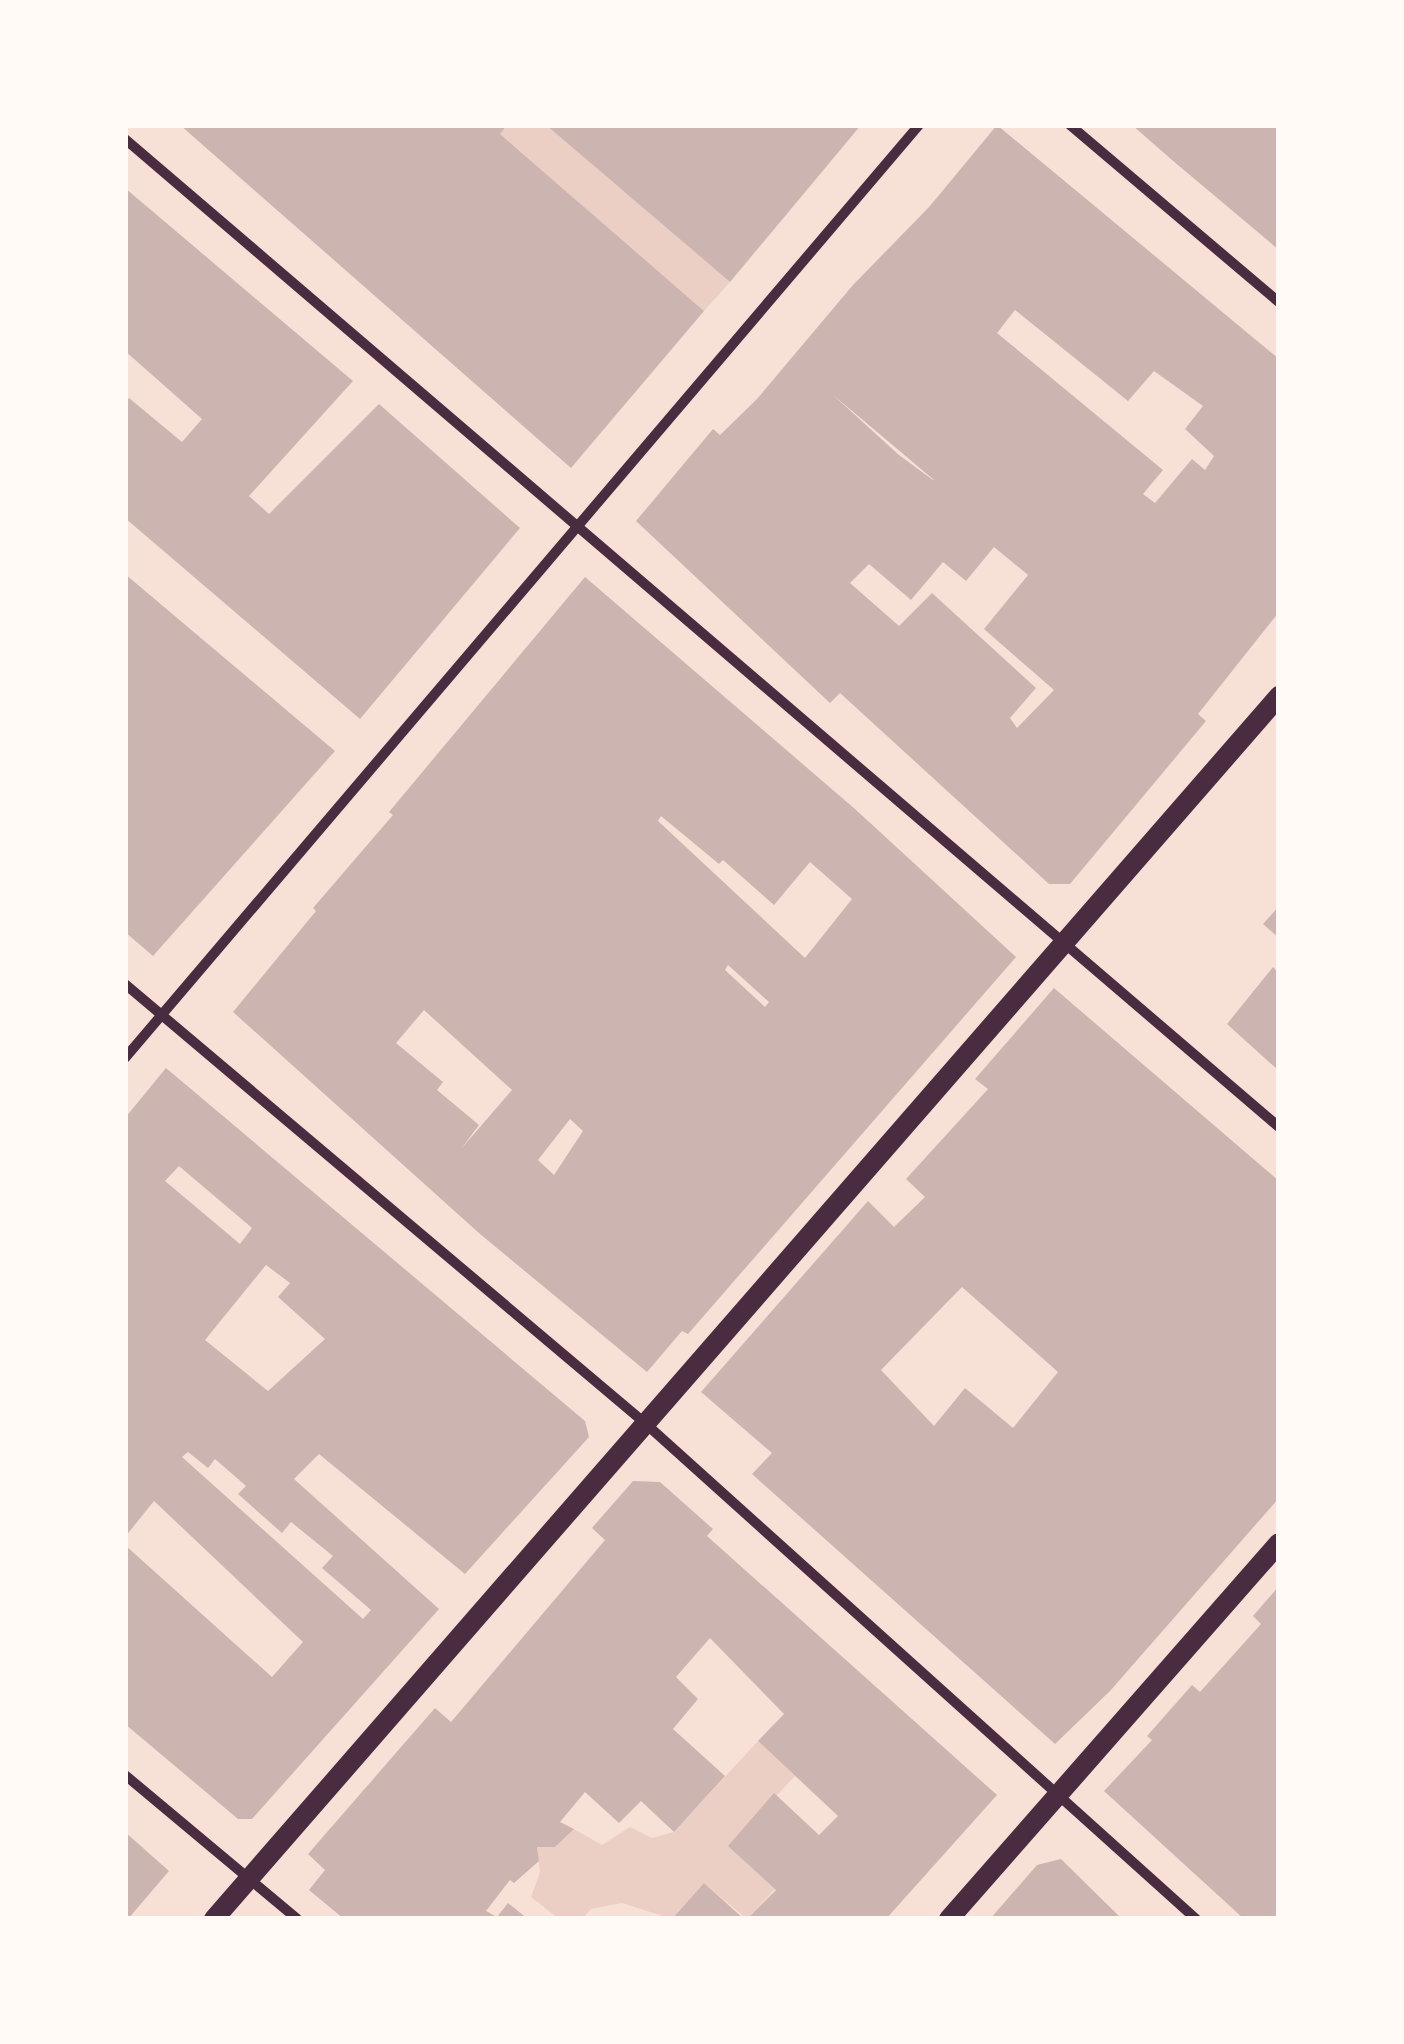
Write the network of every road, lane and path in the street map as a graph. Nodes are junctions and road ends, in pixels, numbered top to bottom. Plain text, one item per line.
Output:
1 (919, 125) edge
2 (1070, 125) edge
3 (125, 140) edge
4 (1279, 302) edge
5 (578, 526) junction
6 (1279, 696) edge
7 (1065, 944) junction
8 (125, 984) edge
9 (162, 1015) junction
10 (125, 1058) edge
11 (1279, 1128) edge
12 (646, 1424) junction
13 (1279, 1543) edge
14 (125, 1775) edge
15 (1058, 1795) junction
16 (249, 1879) junction
17 (214, 1919) edge
18 (297, 1919) edge
19 (949, 1919) edge
20 (1196, 1919) edge

1 - 5 street
2 - 4 street
3 - 5 street
5 - 7 street
5 - 9 street
6 - 7 main road
7 - 11 street
7 - 12 main road
8 - 9 street
9 - 10 street
9 - 12 street
12 - 15 street
12 - 16 main road
13 - 15 main road
14 - 16 street
15 - 19 main road
15 - 20 street
16 - 17 main road
16 - 18 street

